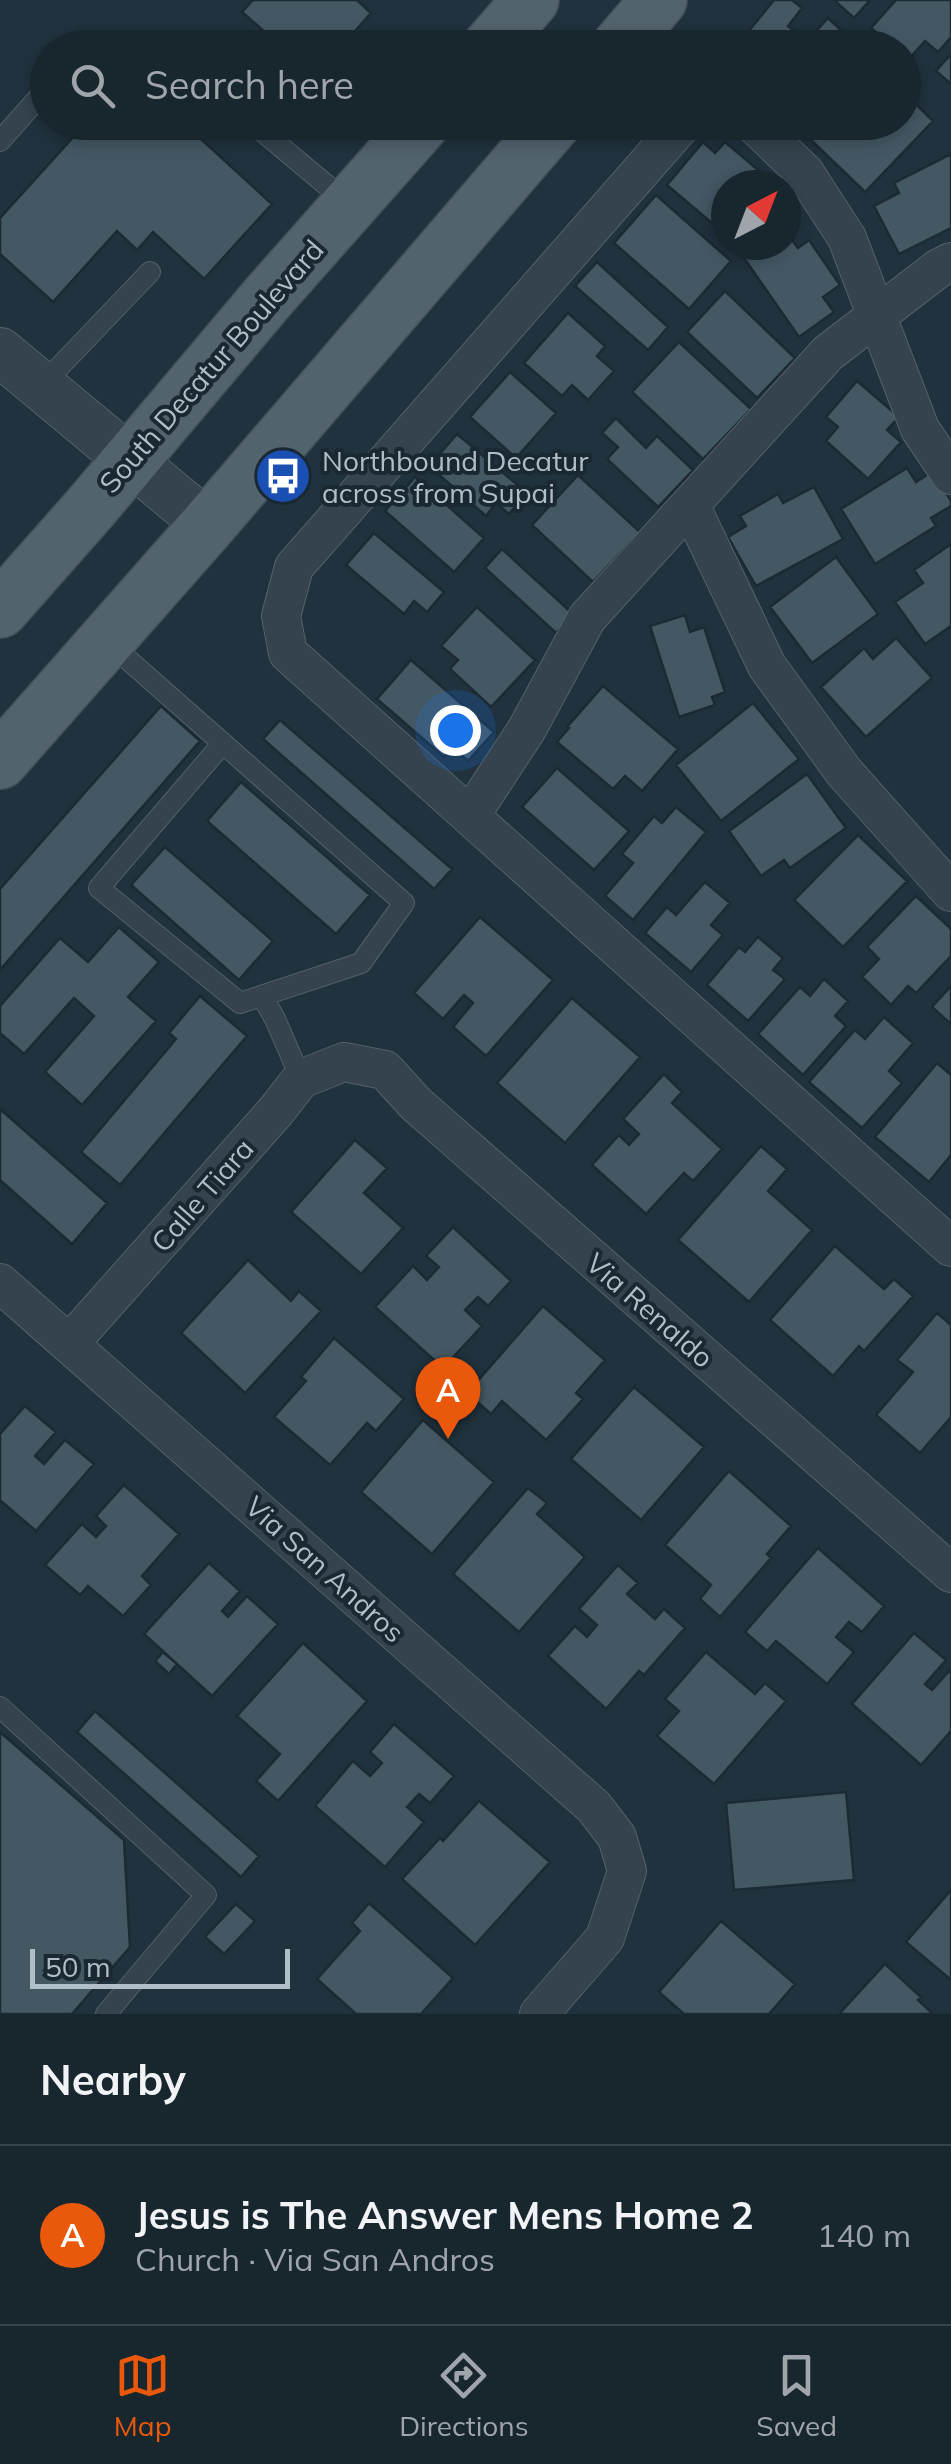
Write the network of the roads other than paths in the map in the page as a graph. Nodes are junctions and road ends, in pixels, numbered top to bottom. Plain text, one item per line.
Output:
1 (532, 0) edge
2 (659, 0) edge
3 (505, 30) edge
4 (633, 30) edge
5 (30, 107) edge
6 (273, 140) edge
7 (406, 140) edge
8 (539, 140) edge
9 (668, 140) edge
10 (770, 140) edge
11 (0, 142) edge
12 (350, 204) junction
13 (951, 262) edge
14 (150, 272) dead end
15 (876, 317) junction
16 (0, 352) edge
17 (42, 385) junction
18 (130, 458) junction
19 (951, 474) edge
20 (690, 505) junction
21 (208, 525) junction
22 (0, 610) edge
23 (106, 641) junction
24 (222, 744) junction
25 (0, 761) edge
26 (470, 816) junction
27 (951, 892) edge
28 (262, 996) junction
29 (344, 1062) joint
30 (301, 1080) junction
31 (951, 1247) edge
32 (0, 1283) edge
33 (70, 1344) junction
34 (951, 1573) edge
35 (0, 1707) edge
36 (106, 2014) edge
37 (539, 2014) edge

1 - 3 main road
2 - 4 main road
5 - 11 lane
6 - 12 lane
7 - 12 main road, South Decatur Boulevard
8 - 21 main road
9 - 26 street
10 - 15 street
12 - 18 main road, South Decatur Boulevard
13 - 15 street
14 - 17 lane
15 - 19 street
15 - 20 street
16 - 17 street
17 - 18 street
18 - 21 street
18 - 22 main road, South Decatur Boulevard
20 - 26 street
20 - 27 street
21 - 23 main road
23 - 24 lane
23 - 25 main road
24 - 28 lane
24 - 28 lane
26 - 31 street
28 - 30 lane
29 - 30 street, Calle Tiara
29 - 34 street, Via Renaldo
30 - 33 street, Calle Tiara
32 - 33 street, Via San Andros
33 - 37 street, Via San Andros
35 - 36 lane

